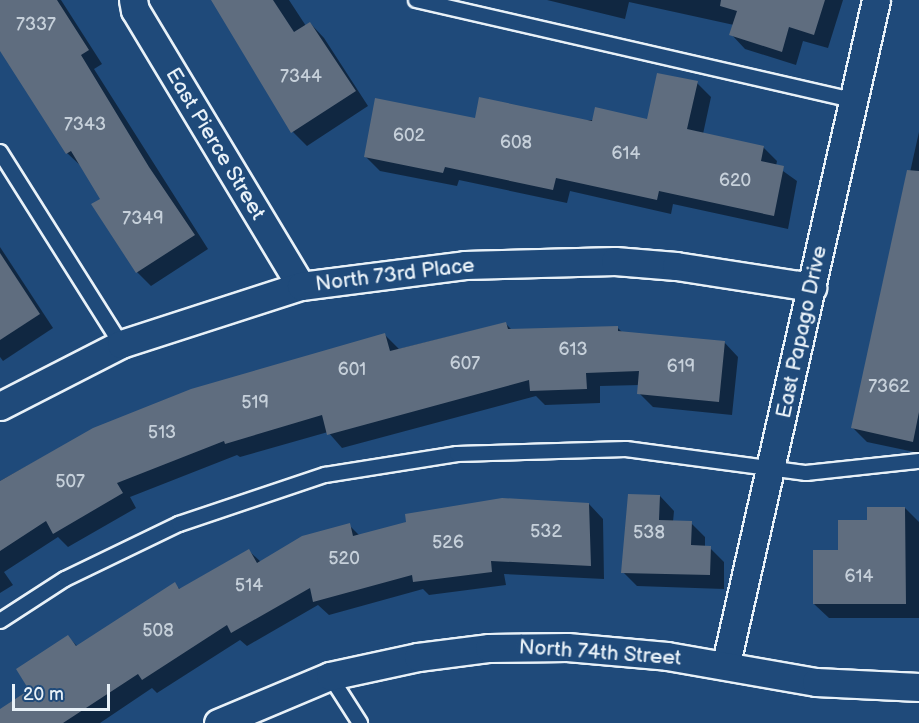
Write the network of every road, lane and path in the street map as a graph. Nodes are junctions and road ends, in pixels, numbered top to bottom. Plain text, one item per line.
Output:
1 (133, 0) edge
2 (416, 0) edge
3 (876, 0) edge
4 (853, 100) junction
5 (0, 152) edge
6 (301, 286) junction
7 (812, 288) junction
8 (121, 344) junction
9 (0, 406) edge
10 (919, 461) edge
11 (772, 471) junction
12 (0, 621) edge
13 (726, 663) junction
14 (330, 676) junction
15 (919, 687) edge
16 (218, 723) edge
17 (360, 723) edge

1 - 6 street, East Pierce Street
2 - 4 lane
3 - 4 street, East Papago Drive
4 - 7 street, East Papago Drive
5 - 8 lane
6 - 7 street, North 73rd Place
6 - 8 street, North 73rd Place
7 - 11 street, East Papago Drive
8 - 9 street, North 73rd Place
10 - 11 lane
11 - 12 lane
11 - 13 street, East Papago Drive
13 - 14 street, North 74th Street
13 - 15 street, North 74th Street
14 - 16 street, North 74th Street
14 - 17 lane

